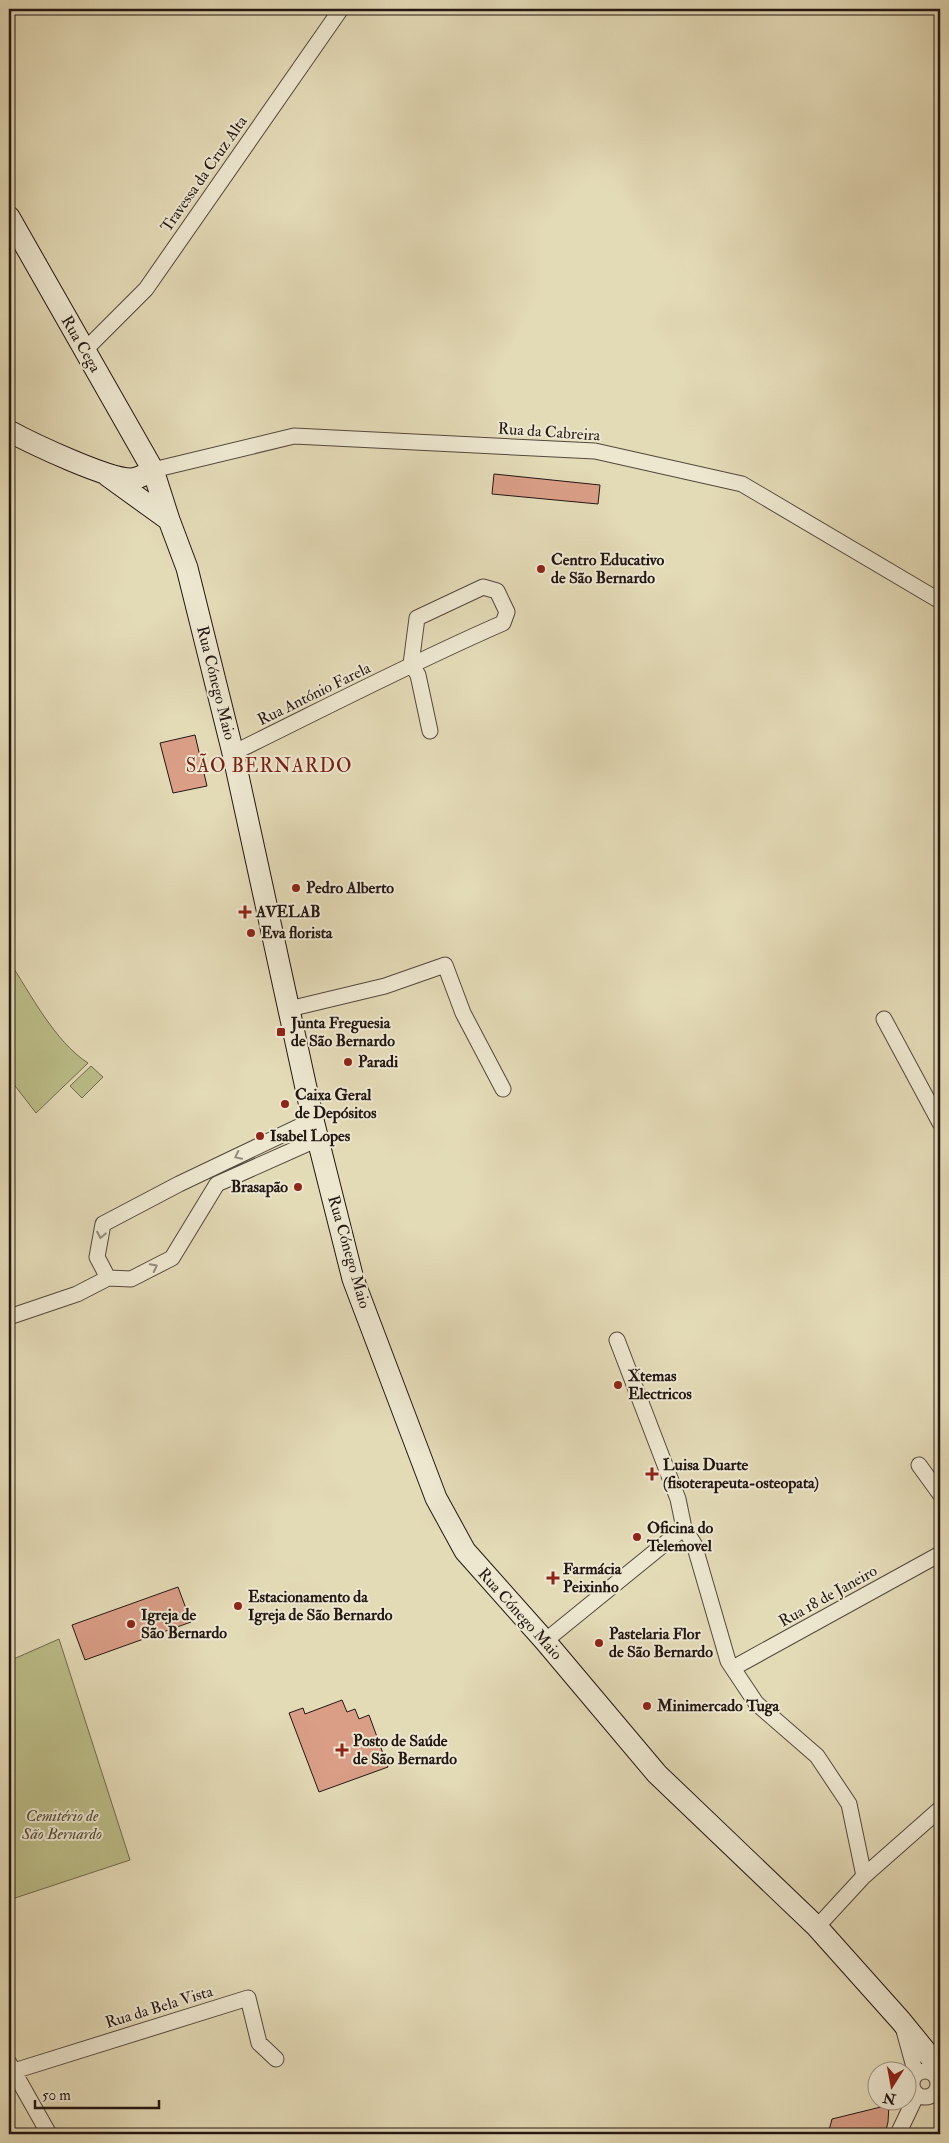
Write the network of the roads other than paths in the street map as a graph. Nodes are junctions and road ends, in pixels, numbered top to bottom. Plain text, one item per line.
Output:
1 (341, 9) edge
2 (9, 217) edge
3 (85, 350) junction
4 (9, 431) edge
5 (154, 470) junction
6 (106, 474) junction
7 (169, 520) junction
8 (940, 602) edge
9 (410, 664) junction
10 (430, 731) dead end
11 (233, 753) junction
12 (289, 1009) junction
13 (884, 1019) dead end
14 (503, 1089) dead end
15 (940, 1123) edge
16 (316, 1130) junction
17 (108, 1278) junction
18 (9, 1317) edge
19 (617, 1340) dead end
20 (920, 1465) dead end
21 (940, 1494) edge
22 (684, 1528) junction
23 (940, 1554) edge
24 (545, 1640) junction
25 (733, 1668) junction
26 (940, 1809) edge
27 (864, 1876) junction
28 (817, 1927) junction
29 (901, 2021) junction
30 (276, 2059) dead end
31 (912, 2060) edge
32 (11, 2066) edge
33 (940, 2068) edge
34 (916, 2074) edge
35 (938, 2090) edge
36 (917, 2094) joint
37 (49, 2134) edge
38 (898, 2134) edge

1 - 3 street, Travessa da Cruz Alta
2 - 3 main road, Rua Cega
3 - 5 main road, Rua Cega
4 - 6 main road
5 - 6 main road
5 - 7 main road, Rua Cónego Maio
5 - 8 street, Rua da Cabreira
6 - 7 main road
7 - 11 main road, Rua Cónego Maio
9 - 9 street, Rua António Farela
9 - 10 street
9 - 11 street, Rua António Farela
11 - 12 main road, Rua Cónego Maio
12 - 14 street
12 - 16 main road, Rua Cónego Maio
13 - 15 street
17 -> 16 street
16 -> 17 street
16 - 24 main road, Rua Cónego Maio
17 - 18 street
19 - 22 street
20 - 21 street
22 - 24 street
22 - 25 street
23 - 25 street, Rua 18 de Janeiro
24 - 28 main road, Rua Cónego Maio
25 - 27 street
26 - 27 street
27 - 28 street
28 - 29 main road, Rua Cónego Maio
29 - 31 street
29 - 33 main road, Rua Cónego Maio
30 - 32 street, Rua da Bela Vista
32 - 37 street
34 - 35 street
35 - 36 street
36 - 38 street

